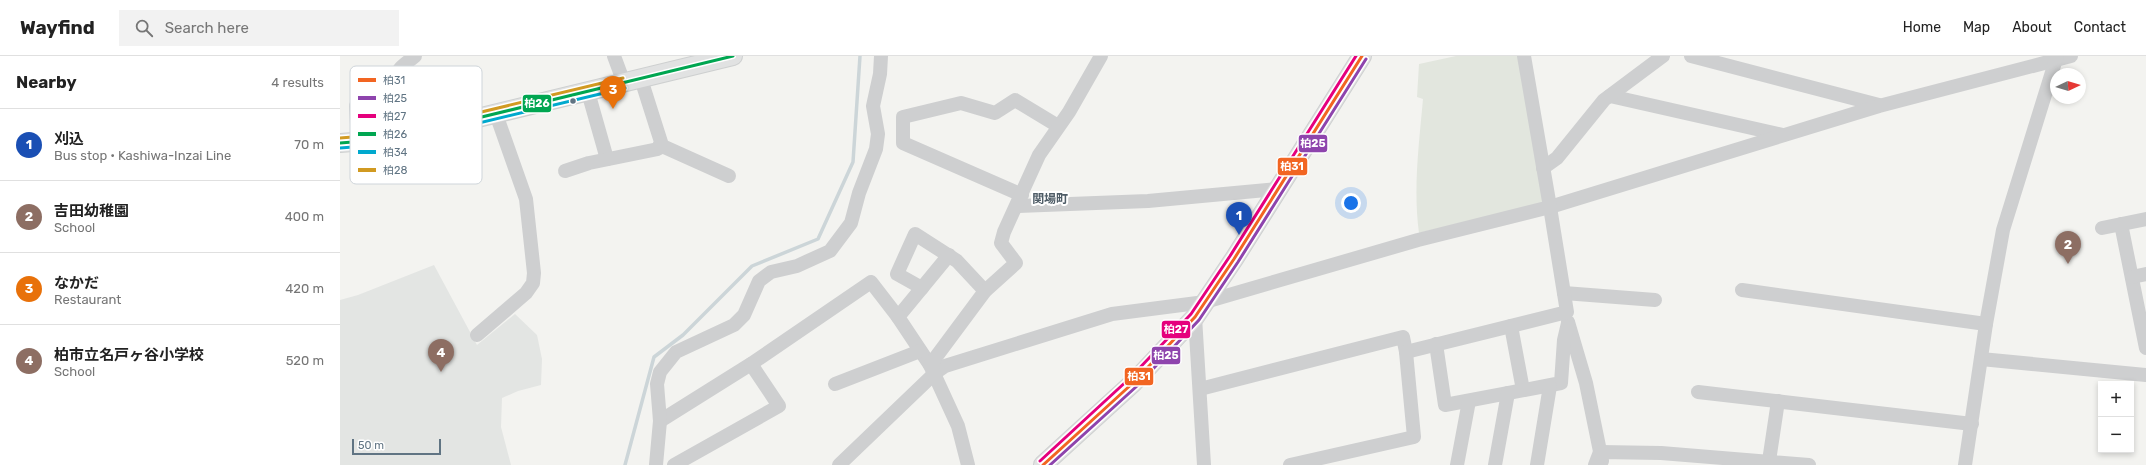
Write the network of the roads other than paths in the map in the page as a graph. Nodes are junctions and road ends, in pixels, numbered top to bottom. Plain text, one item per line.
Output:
1 (416, 56) edge
2 (614, 56) edge
3 (734, 56) edge
4 (881, 56) edge
5 (1101, 56) edge
6 (1362, 56) edge
7 (1524, 56) edge
8 (1663, 56) edge
9 (1691, 56) edge
10 (2062, 57) edge
11 (693, 61) edge
12 (404, 66) edge
13 (641, 79) junction
14 (624, 83) junction
15 (588, 92) junction
16 (1610, 96) junction
17 (1879, 106) junction
18 (496, 114) junction
19 (482, 117) edge
20 (1058, 126) junction
21 (1783, 135) junction
22 (350, 142) edge
23 (340, 143) edge
24 (660, 145) junction
25 (607, 159) junction
26 (1543, 168) junction
27 (566, 171) dead end
28 (729, 176) dead end
29 (1278, 189) junction
30 (1020, 200) junction
31 (1550, 207) junction
32 (2146, 219) edge
33 (2121, 224) junction
34 (2102, 228) dead end
35 (950, 255) junction
36 (2146, 274) edge
37 (2132, 277) junction
38 (922, 288) junction
39 (1742, 290) dead end
40 (985, 291) junction
41 (1564, 293) junction
42 (1655, 300) dead end
43 (1205, 302) junction
44 (898, 317) junction
45 (1195, 317) junction
46 (1568, 317) junction
47 (1986, 324) junction
48 (1511, 326) junction
49 (477, 335) dead end
50 (1436, 344) junction
51 (2146, 348) edge
52 (920, 351) junction
53 (1406, 352) junction
54 (1981, 359) junction
55 (751, 364) junction
56 (933, 369) junction
57 (2146, 376) edge
58 (835, 384) dead end
59 (1550, 386) junction
60 (1200, 389) junction
61 (1523, 390) junction
62 (1698, 392) dead end
63 (1508, 393) junction
64 (1469, 401) junction
65 (1778, 401) junction
66 (660, 421) junction
67 (1972, 424) junction
68 (1052, 461) edge
69 (1599, 461) edge
70 (1769, 461) junction
71 (1968, 464) edge
72 (656, 465) edge
73 (674, 465) edge
74 (839, 465) edge
75 (968, 465) edge
76 (1204, 465) edge
77 (1290, 465) edge
78 (1456, 465) edge
79 (1495, 465) edge
80 (1538, 465) edge
81 (1809, 465) edge

1 - 12 street
2 - 14 street
3 - 11 main road
4 - 66 street
5 - 20 street
6 - 29 main road
7 - 26 street
8 - 16 street
9 - 17 street
10 - 17 street
10 - 47 street
11 - 13 main road
13 - 14 main road
13 - 24 street
14 - 15 main road
15 - 18 main road
15 - 25 street
16 - 21 street
16 - 26 street
17 - 21 street
18 - 19 main road
18 - 49 street
20 - 30 street
20 - 30 street
21 - 31 street
22 - 23 main road
24 - 25 street
24 - 28 street
25 - 27 street
26 - 31 street
29 - 30 street
29 - 43 main road
30 - 40 street
31 - 41 street
31 - 43 street
32 - 33 street
33 - 34 street
33 - 37 street
35 - 38 street
35 - 38 street
35 - 40 street
36 - 37 street
37 - 51 street
38 - 44 street
39 - 47 street
40 - 56 street
41 - 42 street
41 - 46 street
43 - 45 main road
43 - 56 street
44 - 52 street
44 - 55 street
45 - 60 street
45 - 68 main road
46 - 48 street
46 - 59 street
46 - 69 street
47 - 54 street
48 - 50 street
48 - 61 street
50 - 53 street
50 - 64 street
52 - 56 street
52 - 58 street
53 - 60 street
53 - 77 street
54 - 57 street
54 - 67 street
55 - 66 street
55 - 73 street
56 - 74 street
56 - 75 street
59 - 61 street
59 - 80 street
60 - 76 street
61 - 63 street
62 - 65 street
63 - 64 street
63 - 79 street
64 - 78 street
65 - 67 street
65 - 70 street
66 - 72 street
67 - 71 street
69 - 70 street
70 - 81 street

